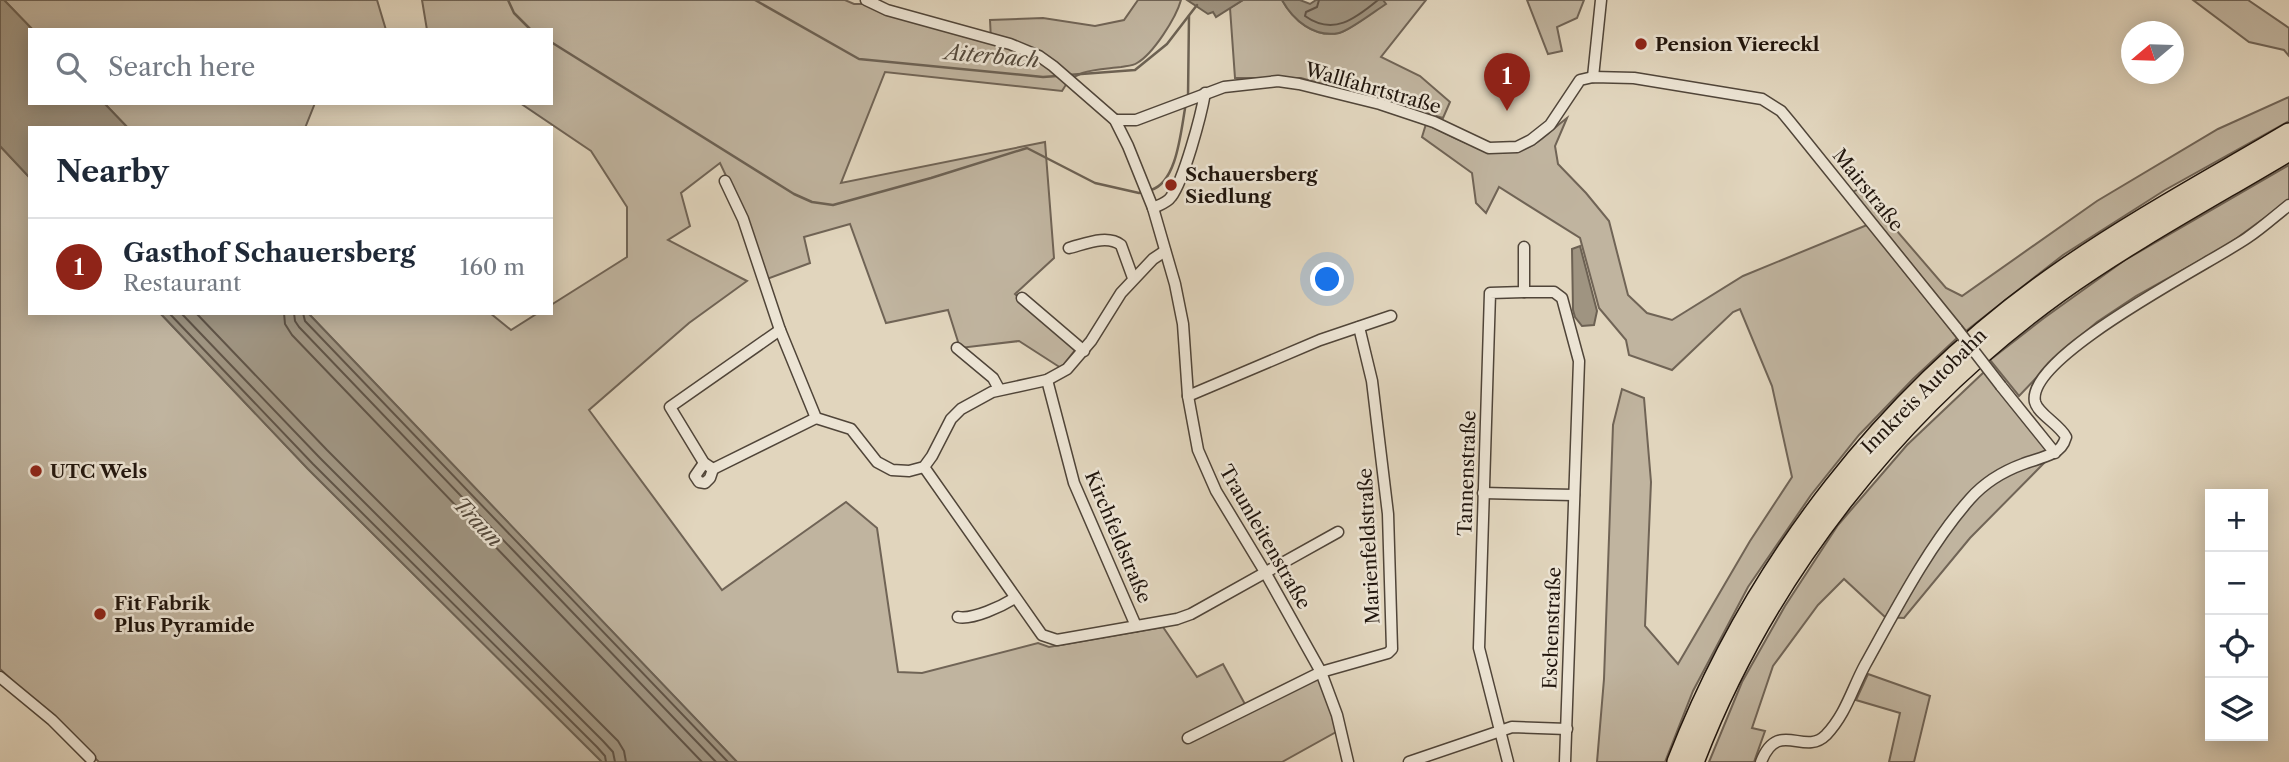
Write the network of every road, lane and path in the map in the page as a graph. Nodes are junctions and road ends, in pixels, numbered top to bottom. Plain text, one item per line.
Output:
1 (866, 0) edge
2 (1601, 0) edge
3 (1593, 77) junction
4 (1580, 80) joint
5 (1201, 95) junction
6 (1115, 120) junction
7 (2289, 133) edge
8 (2289, 151) edge
9 (724, 181) dead end
10 (1151, 204) junction
11 (2289, 205) edge
12 (1524, 247) dead end
13 (1069, 248) dead end
14 (1165, 251) junction
15 (1133, 278) junction
16 (1524, 292) junction
17 (1022, 298) dead end
18 (1391, 316) dead end
19 (1359, 327) junction
20 (780, 330) junction
21 (957, 348) dead end
22 (1084, 351) junction
23 (1047, 380) junction
24 (999, 389) junction
25 (1188, 396) junction
26 (816, 418) junction
27 (2055, 453) junction
28 (923, 467) junction
29 (1483, 493) junction
30 (1574, 495) junction
31 (1338, 532) dead end
32 (1265, 572) junction
33 (1015, 598) junction
34 (958, 617) dead end
35 (1136, 626) junction
36 (1321, 672) junction
37 (0, 677) edge
38 (1501, 729) junction
39 (1567, 729) junction
40 (1188, 738) dead end
41 (90, 758) dead end
42 (1348, 762) edge
43 (1409, 762) edge
44 (1508, 762) edge
45 (1565, 762) edge
46 (1677, 762) edge
47 (1695, 762) edge
48 (1761, 762) edge

1 - 6 street, Traunleitenstraße
2 - 3 street
3 - 4 street, Mairstraße
3 - 27 street, Mairstraße, bridge
4 - 5 street, Wallfahrtstraße
5 - 6 street, Wallfahrtstraße
5 - 10 street
6 - 10 street, Traunleitenstraße
7 - 46 highway, Innkreis Autobahn
8 - 47 highway, Innkreis Autobahn
9 - 20 street
10 - 14 street, Traunleitenstraße
11 - 27 street
12 - 16 street
13 - 15 street
14 - 15 street
14 - 25 street, Traunleitenstraße
15 - 22 street
16 - 29 street, Tannenstraße
16 - 30 street, Eschenstraße
17 - 22 street
18 - 19 street
19 - 25 street
19 - 36 street, Marienfeldstraße
20 - 26 street
20 - 26 street
21 - 24 street
22 - 23 street
23 - 24 street
23 - 35 street, Kirchfeldstraße
24 - 28 street
25 - 32 street, Traunleitenstraße
26 - 28 street
27 - 48 street
28 - 33 street
29 - 30 street
29 - 38 street, Tannenstraße
30 - 39 street, Eschenstraße
31 - 32 street
32 - 35 street
32 - 36 street, Traunleitenstraße
33 - 34 street
33 - 35 street
36 - 40 street
36 - 42 street, Traunleitenstraße
37 - 41 street
38 - 39 street
38 - 43 street
38 - 44 street, Tannenstraße
39 - 45 street, Eschenstraße

